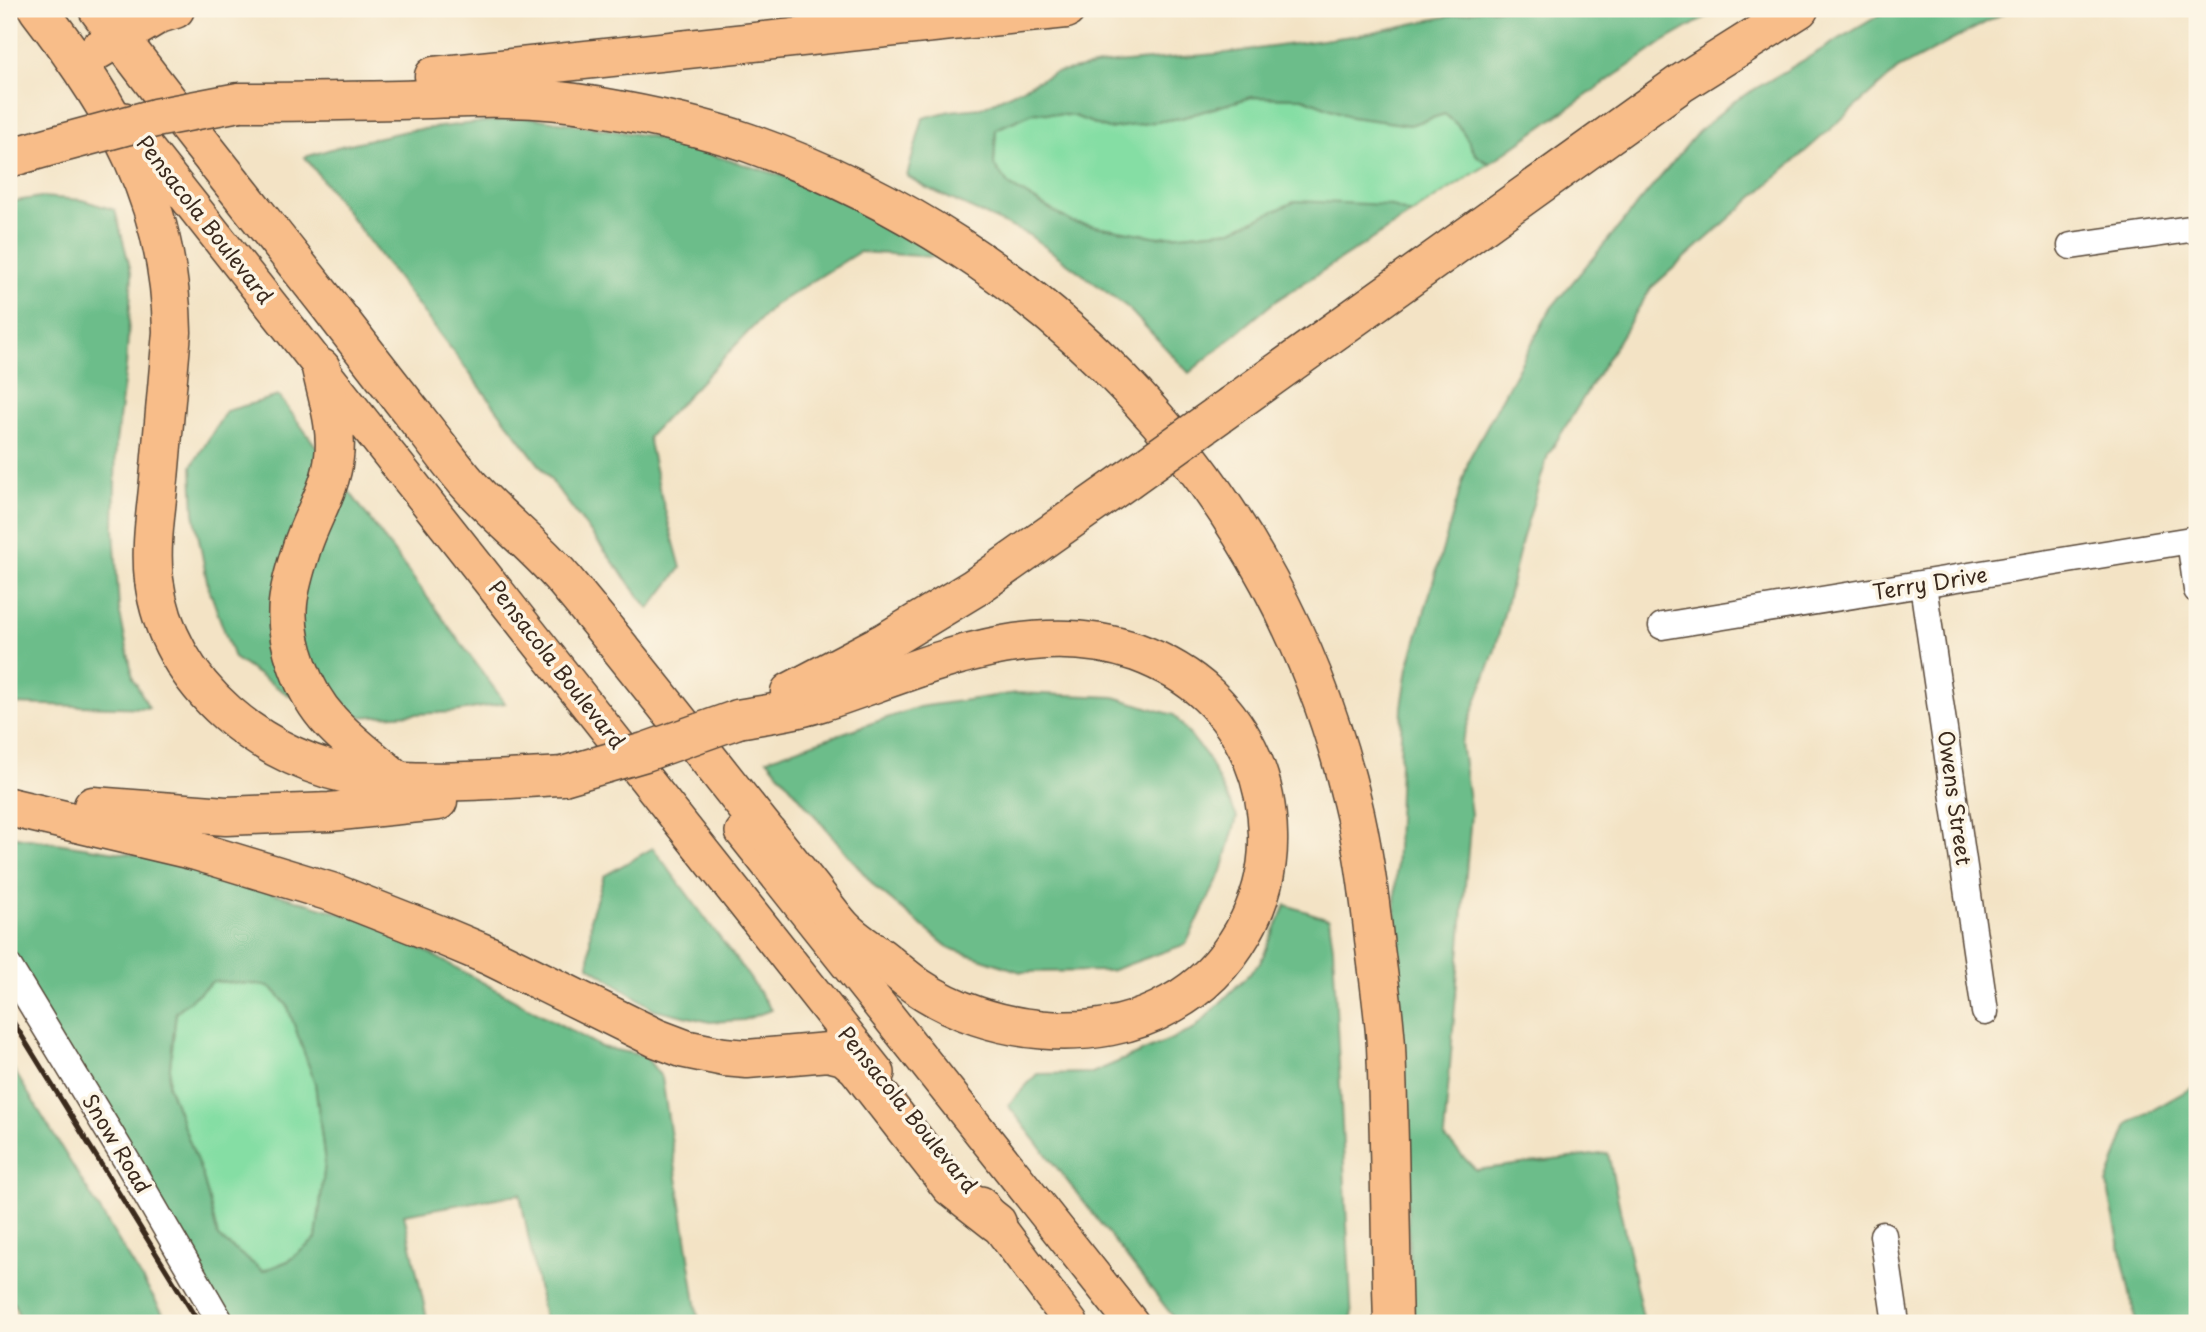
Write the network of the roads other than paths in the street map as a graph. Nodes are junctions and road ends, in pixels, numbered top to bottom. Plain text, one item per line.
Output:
1 (38, 9) edge
2 (175, 9) edge
3 (1066, 9) edge
4 (1799, 9) edge
5 (108, 23) edge
6 (79, 62) junction
7 (239, 102) junction
8 (9, 158) edge
9 (2197, 228) edge
10 (2071, 246) dead end
11 (321, 368) junction
12 (469, 485) junction
13 (2193, 540) edge
14 (1923, 585) junction
15 (2197, 590) edge
16 (1662, 626) dead end
17 (738, 719) junction
18 (563, 776) junction
19 (398, 780) junction
20 (9, 796) edge
21 (9, 807) edge
22 (9, 967) edge
23 (1984, 1012) dead end
24 (997, 1223) junction
25 (1883, 1235) dead end
26 (221, 1323) edge
27 (1071, 1323) edge
28 (1132, 1323) edge
29 (1393, 1323) edge
30 (1896, 1323) edge

1 - 6 highway, Pensacola Boulevard
2 - 5 highway
3 - 7 highway
4 - 17 highway, bridge
5 - 6 highway
5 - 12 highway, Pensacola Boulevard
6 - 11 main road, Pensacola Boulevard
6 - 19 highway
7 - 8 highway, bridge
7 - 29 highway
9 - 10 street
11 - 19 highway
11 - 24 main road, Pensacola Boulevard
12 - 17 highway
12 - 28 main road, Pensacola Boulevard
13 - 14 street, Terry Drive
13 - 15 street
14 - 16 street, Terry Drive
14 - 23 street, Owens Street
17 - 18 highway, bridge
18 - 19 highway
18 - 20 highway
21 - 24 highway
22 - 26 street, Snow Road
24 - 27 main road, Pensacola Boulevard
25 - 30 street

